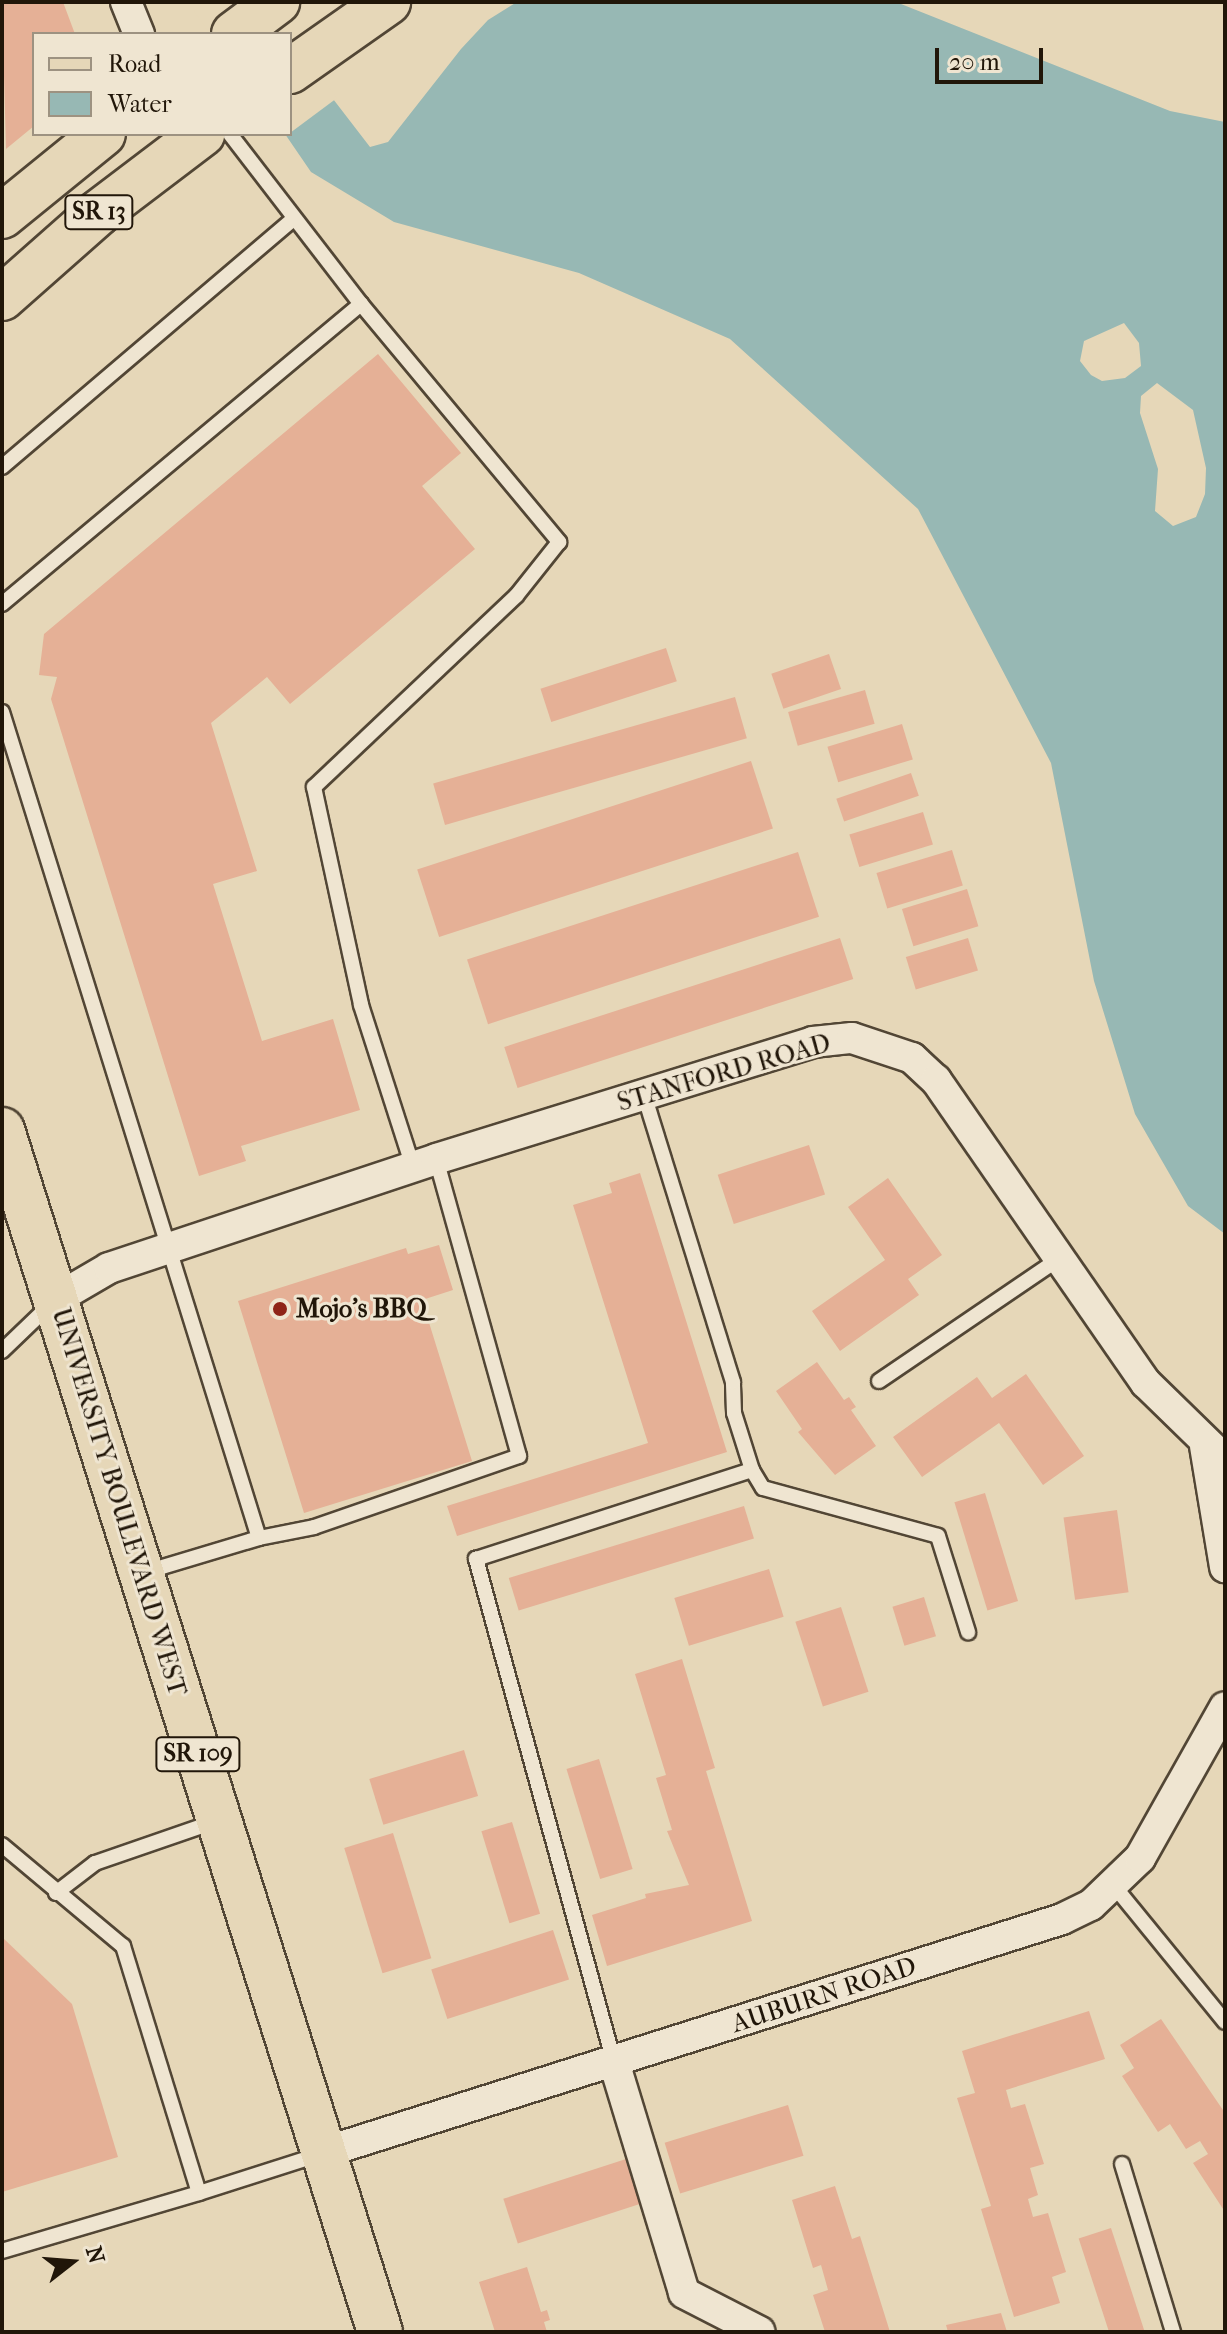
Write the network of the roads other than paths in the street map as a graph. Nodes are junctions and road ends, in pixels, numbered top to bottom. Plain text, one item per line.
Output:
1 (126, 2) edge
2 (277, 2) edge
3 (388, 2) edge
4 (138, 32) edge
5 (237, 32) edge
6 (306, 60) edge
7 (100, 136) edge
8 (199, 136) edge
9 (231, 136) edge
10 (4, 208) edge
11 (293, 219) junction
12 (2, 298) edge
13 (361, 304) junction
14 (2, 467) edge
15 (2, 604) edge
16 (2, 712) edge
17 (644, 1095) junction
18 (2, 1130) edge
19 (425, 1163) junction
20 (171, 1247) junction
21 (1060, 1258) junction
22 (56, 1299) junction
23 (2, 1351) edge
24 (879, 1381) dead end
25 (1215, 1453) edge
26 (752, 1470) junction
27 (259, 1538) junction
28 (1225, 1567) edge
29 (142, 1573) junction
30 (968, 1632) dead end
31 (1225, 1707) edge
32 (219, 1821) junction
33 (2, 1845) edge
34 (1115, 1887) junction
35 (56, 1893) junction
36 (1225, 2022) edge
37 (614, 2062) junction
38 (325, 2152) junction
39 (1122, 2164) dead end
40 (199, 2193) junction
41 (2, 2251) edge
42 (380, 2332) edge
43 (760, 2332) edge
44 (1173, 2332) edge

1 - 4 street
2 - 5 main road
3 - 6 main road
7 - 10 main road, SR 13
8 - 12 main road, SR 13
9 - 11 lane
11 - 13 lane
11 - 14 lane
13 - 15 lane
13 - 19 lane
16 - 20 lane
17 - 19 street, STANFORD ROAD
17 - 21 street, STANFORD ROAD
17 - 26 lane
18 - 22 main road, UNIVERSITY BOULEVARD WEST / SR 109
19 - 20 street, STANFORD ROAD
19 - 27 lane
20 - 22 street, STANFORD ROAD
20 - 27 lane
21 - 24 lane
21 - 25 street, STANFORD ROAD
22 - 23 lane
22 - 29 main road, UNIVERSITY BOULEVARD WEST / SR 109
25 - 28 street
26 - 30 lane
26 - 37 lane
27 - 29 lane
29 - 32 main road, UNIVERSITY BOULEVARD WEST / SR 109
31 - 34 street, AUBURN ROAD
32 - 35 lane
32 - 38 main road, UNIVERSITY BOULEVARD WEST / SR 109
33 - 35 lane
34 - 36 lane
34 - 37 street, AUBURN ROAD
35 - 40 lane
37 - 38 street, AUBURN ROAD
37 - 43 street
38 - 40 lane
38 - 42 main road, UNIVERSITY BOULEVARD WEST / SR 109
39 - 44 lane
40 - 41 lane

